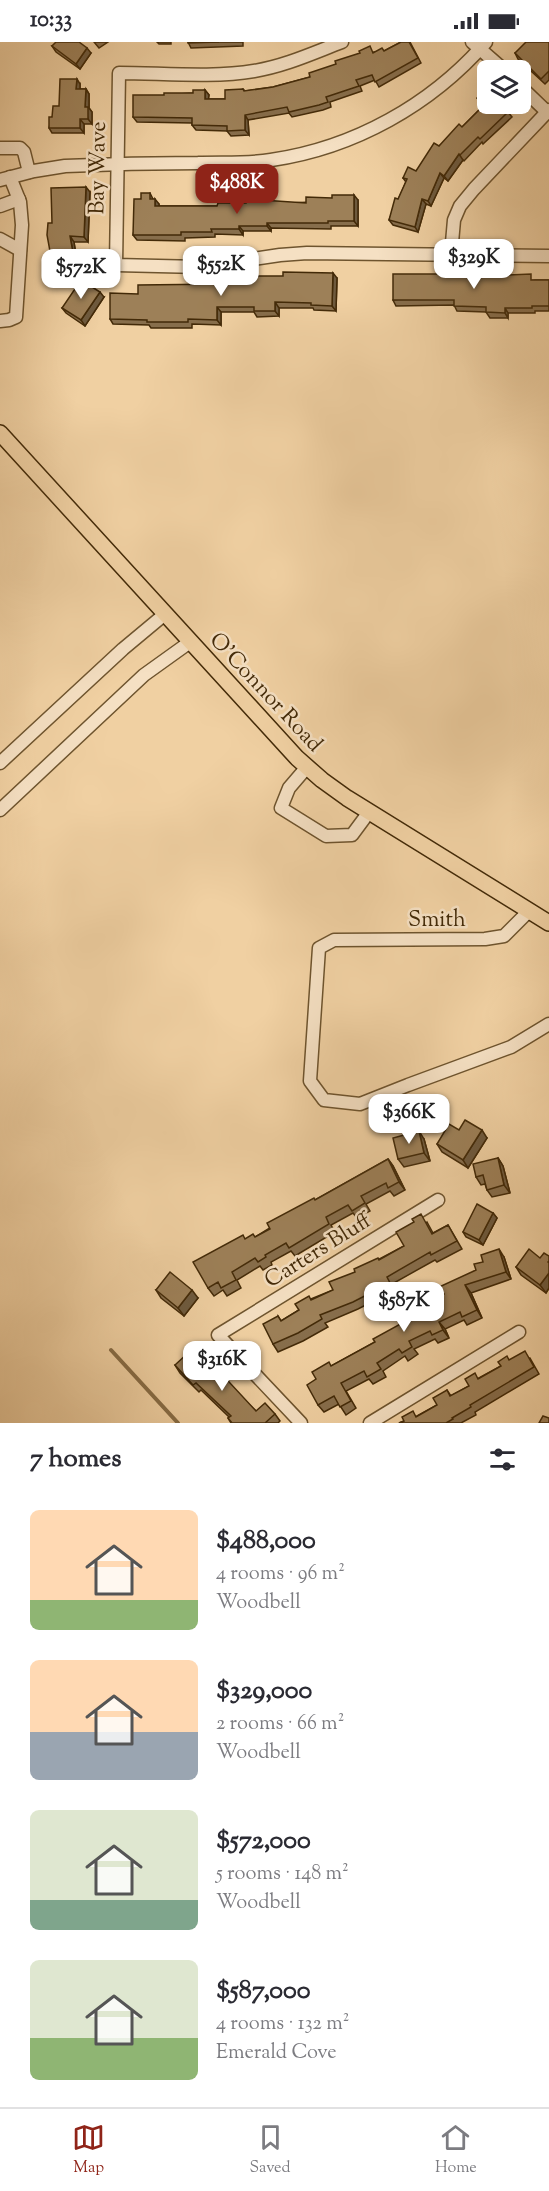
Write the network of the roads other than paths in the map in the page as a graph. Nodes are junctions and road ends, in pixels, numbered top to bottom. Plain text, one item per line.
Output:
1 (342, 42) edge
2 (480, 44) edge
3 (495, 60) edge
4 (531, 96) edge
5 (548, 111) edge
6 (0, 148) edge
7 (116, 164) junction
8 (29, 172) junction
9 (5, 179) edge
10 (19, 199) junction
11 (0, 206) edge
12 (0, 239) edge
13 (20, 250) junction
14 (451, 254) junction
15 (549, 256) edge
16 (0, 321) edge
17 (0, 433) edge
18 (165, 614) junction
19 (190, 642) junction
20 (0, 764) edge
21 (307, 767) junction
22 (0, 810) edge
23 (369, 812) junction
24 (529, 911) junction
25 (549, 923) edge
26 (549, 1024) edge
27 (438, 1200) dead end
28 (519, 1332) dead end
29 (301, 1423) edge
30 (370, 1423) edge

1 - 7 street, Bay Wave
2 - 3 street
2 - 7 street
4 - 5 street
5 - 14 street
6 - 8 street
7 - 8 street
7 - 14 street, Bay Wave
8 - 9 street
9 - 10 street
10 - 11 street
10 - 13 street
12 - 13 street
13 - 16 street
14 - 15 street
17 - 18 main road, O'Connor Road
18 - 19 main road, O'Connor Road
18 - 20 street
19 - 21 main road, O'Connor Road
19 - 22 street
21 - 23 main road, O'Connor Road
21 - 23 street
23 - 24 main road, O'Connor Road
24 - 25 main road, O'Connor Road
24 - 26 street, Smith
27 - 29 street, Carters Bluff
28 - 30 street

